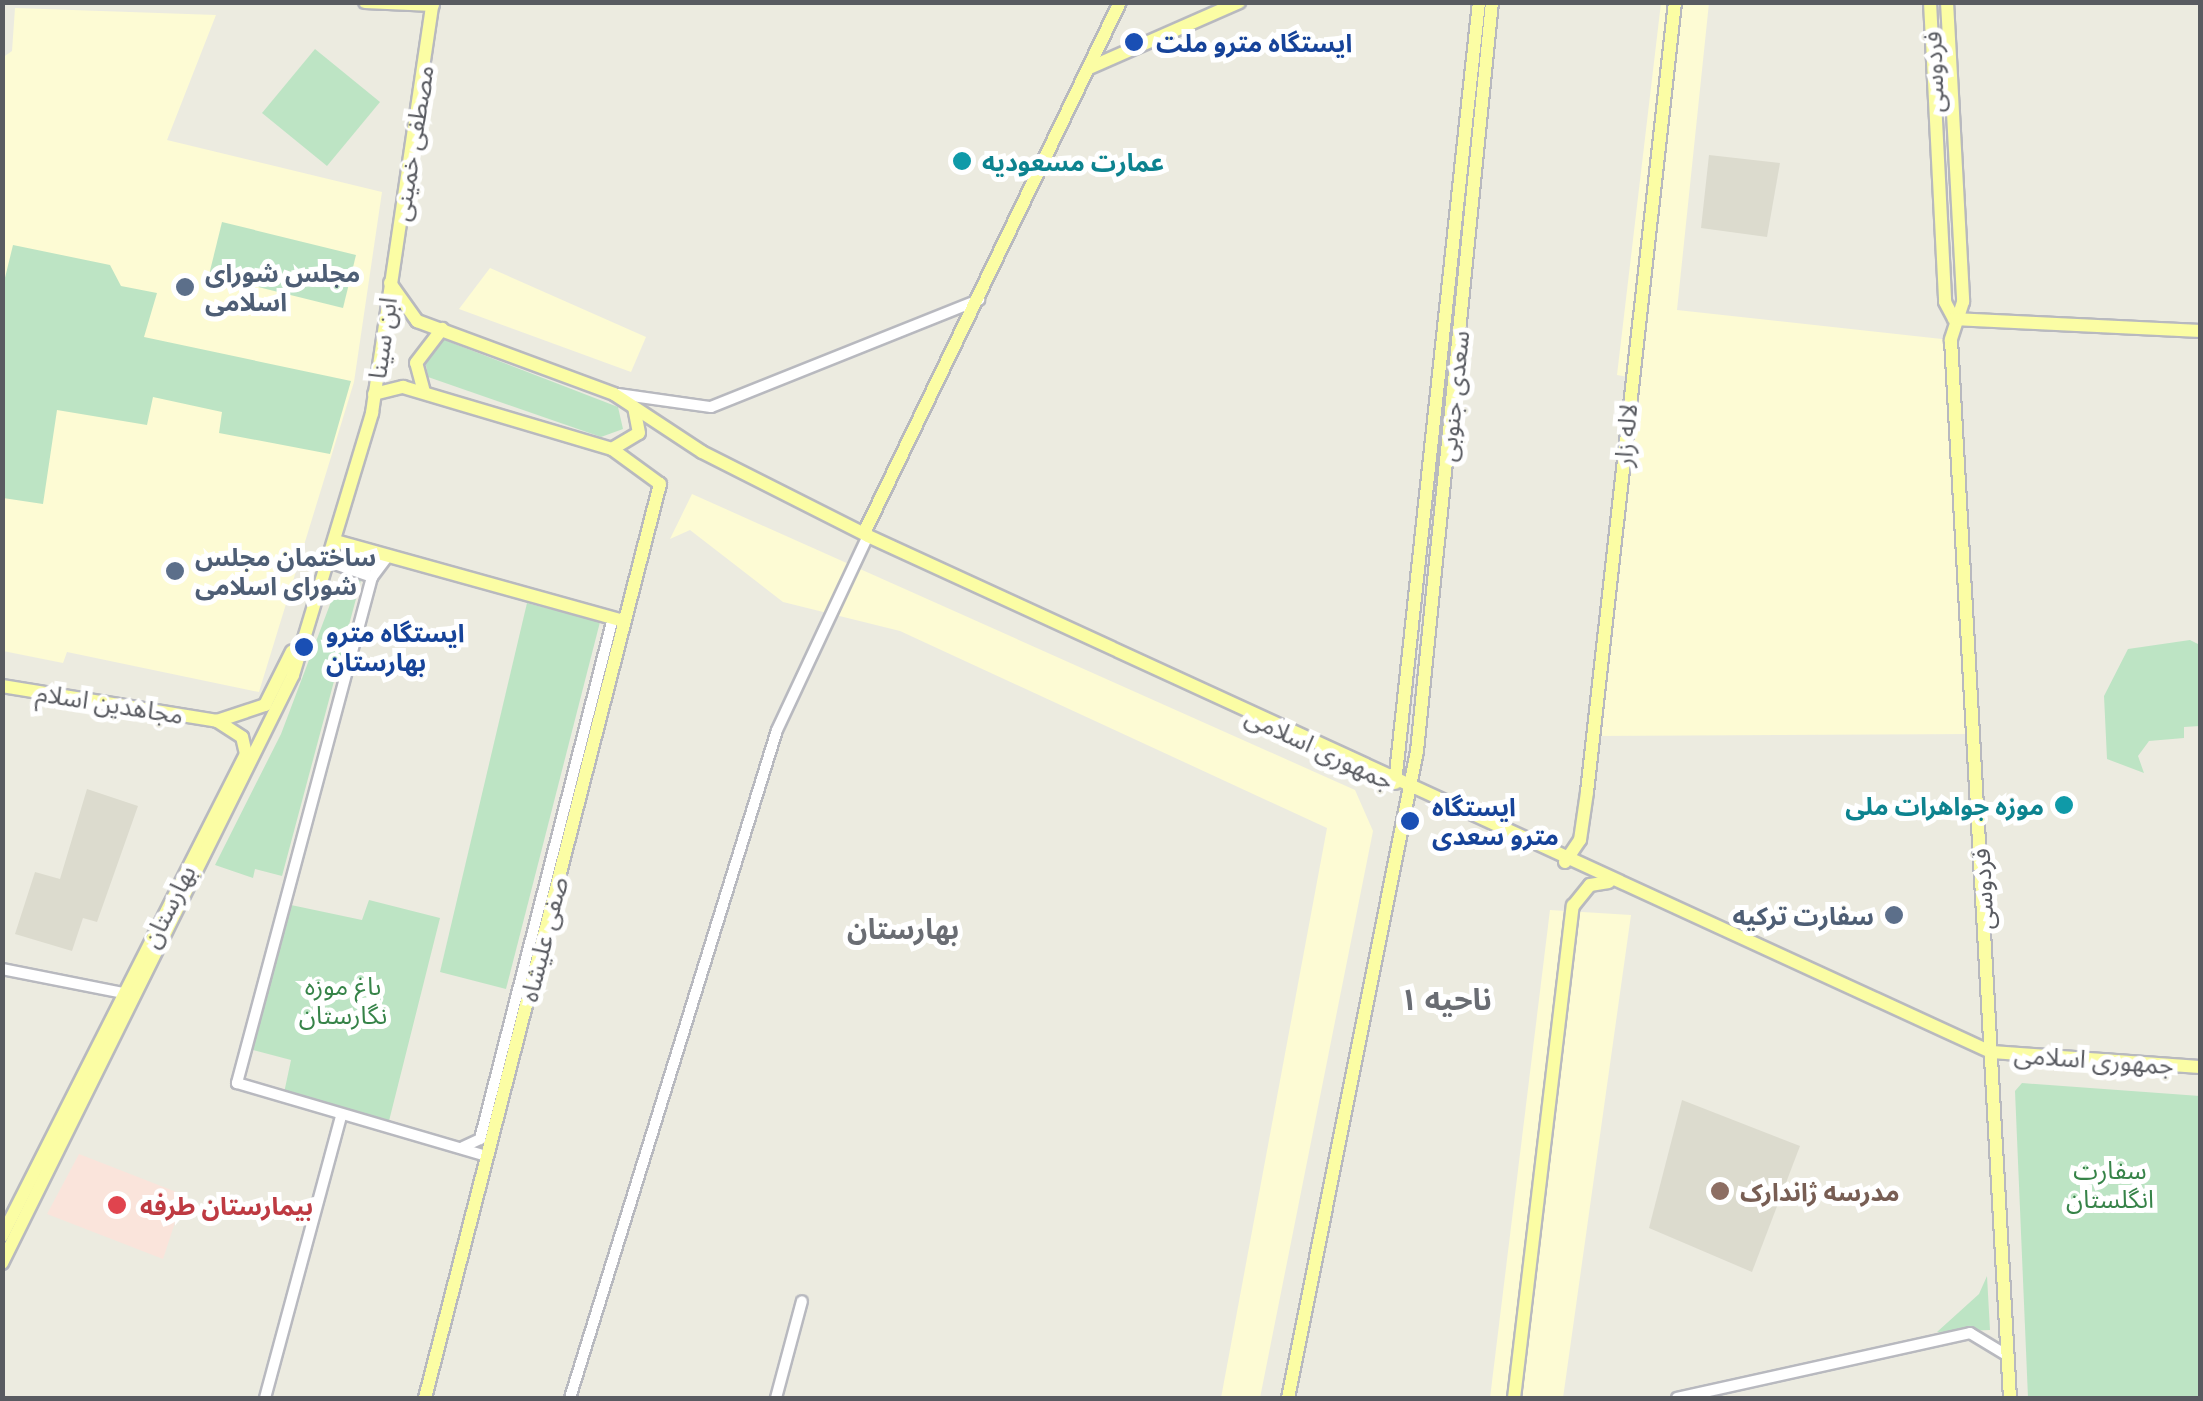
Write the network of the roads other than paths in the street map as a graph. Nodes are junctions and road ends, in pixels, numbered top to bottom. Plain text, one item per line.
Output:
1 (366, 2) edge
2 (1120, 2) edge
3 (1239, 2) edge
4 (1479, 2) edge
5 (1492, 2) edge
6 (1675, 2) edge
7 (1930, 2) edge
8 (1947, 2) edge
9 (433, 4) edge
10 (1090, 68) junction
11 (1933, 87) junction
12 (1951, 88) junction
13 (1936, 142) junction
14 (1952, 143) junction
15 (1955, 173) junction
16 (1937, 174) junction
17 (390, 283) junction
18 (980, 299) junction
19 (1954, 319) junction
20 (442, 329) junction
21 (2200, 331) edge
22 (424, 392) junction
23 (374, 394) junction
24 (614, 394) junction
25 (634, 408) junction
26 (612, 449) junction
27 (866, 534) junction
28 (335, 541) junction
29 (388, 556) junction
30 (326, 561) junction
31 (372, 577) junction
32 (308, 617) junction
33 (619, 620) junction
34 (2, 686) edge
35 (217, 721) junction
36 (1412, 724) junction
37 (1400, 786) junction
38 (1565, 862) junction
39 (1609, 882) junction
40 (2, 970) edge
41 (122, 993) junction
42 (1991, 1052) junction
43 (2200, 1067) edge
44 (341, 1117) junction
45 (457, 1148) junction
46 (486, 1156) junction
47 (2, 1236) edge
48 (2, 1262) edge
49 (802, 1301) dead end
50 (2008, 1356) junction
51 (266, 1398) edge
52 (425, 1398) edge
53 (570, 1398) edge
54 (776, 1398) edge
55 (1288, 1398) edge
56 (1514, 1398) edge
57 (1677, 1398) edge
58 (2010, 1398) edge

1 - 9 main road
2 - 10 main road
3 - 10 main road
4 - 36 main road, سعدی جنوبی
5 - 36 main road, سعدی جنوبی
6 - 38 main road, لاله زار
7 - 11 main road, فردوسی
8 - 12 main road, فردوسی
9 - 17 main road, مصطفی خمینی
10 - 18 main road
11 - 12 main road
11 - 13 main road, فردوسی
12 - 14 main road, فردوسی
13 - 14 main road
13 - 16 main road, فردوسی
14 - 15 main road, فردوسی
15 - 16 main road
15 - 19 main road, فردوسی
16 - 19 main road, فردوسی
17 - 20 main road, جمهوری اسلامی
17 - 23 main road, ابن سینا
18 - 24 street
18 - 27 main road
19 - 21 main road
19 - 42 main road, فردوسی
20 - 22 main road
20 - 24 main road, جمهوری اسلامی
22 - 23 main road
22 - 26 main road
23 - 28 main road, بهارستان
24 - 25 main road, جمهوری اسلامی
25 - 26 main road
25 - 27 main road, جمهوری اسلامی
26 - 33 main road, صفی علیشاه
27 - 37 main road, جمهوری اسلامی
27 - 53 street
28 - 29 main road
28 - 30 main road, بهارستان
29 - 31 street
29 - 33 main road
30 - 31 street
30 - 32 main road, بهارستان
31 - 44 street
32 - 35 main road, بهارستان
32 - 48 main road, بهارستان
33 - 45 street, صفی علیشاه
33 - 46 main road, صفی علیشاه
34 - 35 main road, مجاهدین اسلام
35 - 41 main road, بهارستان
36 - 37 main road, سعدی جنوبی
37 - 38 main road, جمهوری اسلامی
37 - 55 main road, سعدی جنوبی
38 - 39 main road, جمهوری اسلامی
39 - 42 main road, جمهوری اسلامی
39 - 56 main road
40 - 41 street
41 - 47 main road, بهارستان
42 - 43 main road, جمهوری اسلامی
42 - 50 main road, فردوسی
44 - 45 street
44 - 51 street
45 - 46 street
46 - 52 main road, صفی علیشاه
49 - 54 street
50 - 57 street
50 - 58 main road, فردوسی

